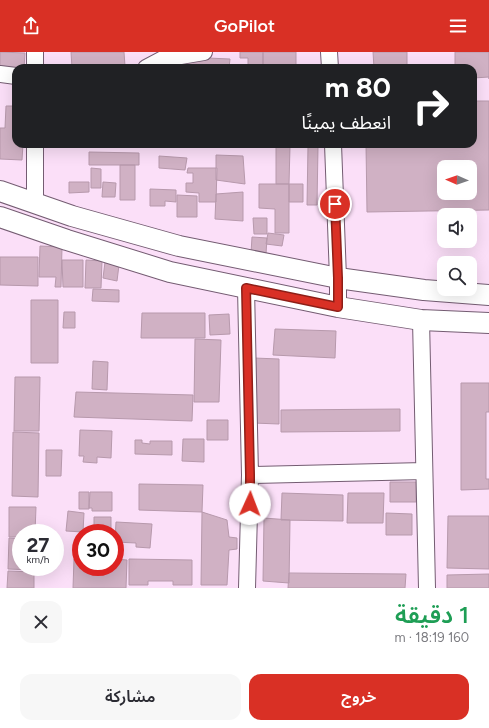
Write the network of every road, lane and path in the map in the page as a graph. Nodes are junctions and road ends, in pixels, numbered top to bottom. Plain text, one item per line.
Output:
1 (35, 52) edge
2 (204, 52) edge
3 (329, 52) edge
4 (35, 64) edge
5 (154, 64) edge
6 (330, 64) edge
7 (0, 74) edge
8 (12, 76) edge
9 (35, 148) edge
10 (333, 148) edge
11 (0, 191) edge
12 (35, 203) junction
13 (0, 217) edge
14 (338, 278) junction
15 (246, 288) junction
16 (489, 294) edge
17 (338, 307) junction
18 (421, 320) junction
19 (489, 323) edge
20 (424, 471) junction
21 (250, 475) junction
22 (247, 588) edge
23 (427, 588) edge

1 - 4 street
2 - 5 street
3 - 6 street
7 - 8 street
9 - 12 street
10 - 14 street
11 - 12 street
12 - 14 street
13 - 15 street
14 - 16 street
14 - 17 street
15 - 17 street
15 - 21 street
17 - 18 street
18 - 19 street
18 - 20 street
20 - 21 street
20 - 23 street
21 - 22 street

